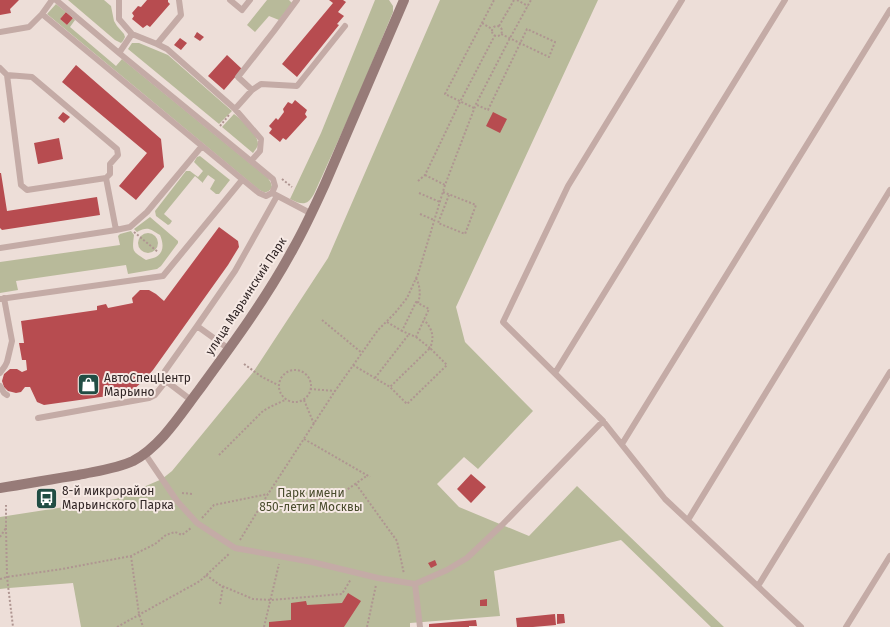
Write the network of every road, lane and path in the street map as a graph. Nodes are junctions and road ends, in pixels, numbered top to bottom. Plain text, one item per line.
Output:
1 (52, 0) edge
2 (56, 0) edge
3 (119, 0) edge
4 (179, 0) edge
5 (230, 0) edge
6 (250, 0) edge
7 (297, 0) edge
8 (404, 0) edge
9 (494, 0) edge
10 (514, 0) edge
11 (518, 0) edge
12 (531, 0) edge
13 (682, 0) edge
14 (785, 0) edge
15 (528, 6) junction
16 (890, 10) edge
17 (42, 14) junction
18 (482, 23) junction
19 (346, 26) dead end
20 (499, 26) junction
21 (492, 28) junction
22 (0, 32) edge
23 (132, 34) junction
24 (501, 34) junction
25 (495, 35) junction
26 (510, 38) junction
27 (520, 43) junction
28 (157, 44) junction
29 (119, 53) junction
30 (0, 68) edge
31 (7, 75) junction
32 (252, 90) junction
33 (460, 102) junction
34 (476, 104) junction
35 (236, 108) junction
36 (475, 108) junction
37 (202, 146) junction
38 (251, 161) junction
39 (424, 175) junction
40 (106, 178) junction
41 (242, 180) junction
42 (418, 181) dead end
43 (445, 185) junction
44 (890, 190) edge
45 (443, 192) junction
46 (419, 193) dead end
47 (274, 195) junction
48 (449, 195) junction
49 (440, 202) junction
50 (312, 214) junction
51 (420, 214) dead end
52 (434, 221) junction
53 (438, 223) junction
54 (130, 227) junction
55 (116, 230) junction
56 (0, 248) edge
57 (158, 252) dead end
58 (416, 278) junction
59 (2, 299) edge
60 (418, 303) junction
61 (322, 320) dead end
62 (424, 320) junction
63 (386, 322) junction
64 (197, 326) junction
65 (402, 331) junction
66 (409, 334) junction
67 (416, 337) junction
68 (430, 348) junction
69 (229, 349) junction
70 (362, 352) junction
71 (244, 364) dead end
72 (353, 365) junction
73 (890, 372) edge
74 (0, 373) edge
75 (555, 373) junction
76 (375, 378) junction
77 (166, 381) junction
78 (278, 385) junction
79 (0, 386) edge
80 (390, 387) junction
81 (310, 390) junction
82 (335, 391) junction
83 (7, 395) dead end
84 (191, 400) junction
85 (285, 400) junction
86 (304, 400) junction
87 (38, 418) dead end
88 (604, 421) junction
89 (314, 424) junction
90 (304, 440) junction
91 (622, 444) junction
92 (145, 454) junction
93 (219, 455) dead end
94 (356, 484) junction
95 (0, 488) edge
96 (268, 494) junction
97 (6, 505) dead end
98 (259, 509) junction
99 (688, 520) junction
100 (197, 523) junction
101 (6, 528) junction
102 (0, 537) edge
103 (235, 548) junction
104 (131, 556) junction
105 (281, 556) junction
106 (890, 556) edge
107 (355, 572) junction
108 (206, 575) junction
109 (7, 577) junction
110 (378, 578) junction
111 (0, 579) edge
112 (405, 582) junction
113 (415, 584) junction
114 (223, 586) junction
115 (758, 586) junction
116 (271, 600) junction
117 (220, 604) dead end
118 (139, 614) junction
119 (13, 627) edge
120 (118, 627) edge
121 (143, 627) edge
122 (264, 627) edge
123 (367, 627) edge
124 (420, 627) edge
125 (800, 627) edge
126 (846, 627) edge

1 - 17 lane
2 - 29 lane
3 - 23 lane
4 - 28 lane
5 - 6 lane
7 - 32 lane
8 - 50 main road, улица Марьинский Парк
9 - 18 path
10 - 20 path
11 - 15 path
12 - 15 path
13 - 75 lane
14 - 75 lane
15 - 26 path
16 - 91 lane
17 - 22 lane
17 - 37 lane
18 - 21 path
18 - 33 path
19 - 32 lane
20 - 21 path
20 - 24 path
21 - 25 path
23 - 28 lane
23 - 29 lane
24 - 25 path
24 - 26 path
25 - 33 path
26 - 27 path
26 - 34 path
27 - 27 path
27 - 34 path
28 - 35 lane
29 - 38 lane
30 - 31 lane
31 - 40 lane
31 - 40 lane
32 - 35 lane
33 - 36 path
33 - 39 path
34 - 36 path
35 - 38 lane
36 - 43 path
37 - 41 lane
37 - 54 lane
38 - 47 lane
39 - 42 path
39 - 43 path
40 - 55 lane
41 - 47 lane
41 - 59 lane
43 - 45 path
44 - 99 lane
45 - 48 path
45 - 49 path
46 - 49 path
47 - 50 lane
47 - 64 lane
48 - 53 path
48 - 53 path
49 - 52 path
50 - 69 main road, улица Марьинский Парк
51 - 52 path
52 - 53 path
52 - 58 path
54 - 55 lane
54 - 57 path
55 - 56 lane
58 - 60 path
58 - 63 path
59 - 74 lane
60 - 62 path
60 - 65 path
61 - 70 path
62 - 67 path
62 - 68 path
63 - 65 path
63 - 70 path
64 - 69 lane
64 - 77 lane
65 - 66 path
66 - 67 path
66 - 76 path
67 - 68 path
68 - 80 path
68 - 80 path
69 - 84 main road, улица Марьинский Парк
70 - 72 path
71 - 78 path
72 - 76 path
72 - 82 path
73 - 115 lane
75 - 88 lane
76 - 80 path
77 - 84 lane
77 - 87 lane
78 - 81 path
78 - 85 path
79 - 83 lane
81 - 82 path
81 - 86 path
82 - 89 path
84 - 92 main road, улица Марьинский Парк
85 - 86 path
85 - 93 path
86 - 89 path
88 - 91 lane
88 - 113 lane
89 - 90 path
90 - 94 path
90 - 96 path
91 - 99 lane
92 - 95 main road, улица Марьинский Парк
92 - 100 lane
94 - 98 path
94 - 112 path
96 - 98 path
96 - 100 path
97 - 101 path
98 - 103 path
99 - 115 lane
100 - 103 lane
100 - 104 path
101 - 102 path
101 - 109 path
103 - 105 lane
103 - 108 path
104 - 109 path
104 - 118 path
105 - 107 lane
105 - 116 path
106 - 126 lane
107 - 110 lane
107 - 116 path
108 - 114 path
108 - 118 path
109 - 111 path
109 - 119 path
110 - 112 lane
110 - 123 path
112 - 113 lane
113 - 124 lane
114 - 116 path
114 - 117 path
115 - 125 lane
116 - 122 path
118 - 120 path
118 - 121 path

